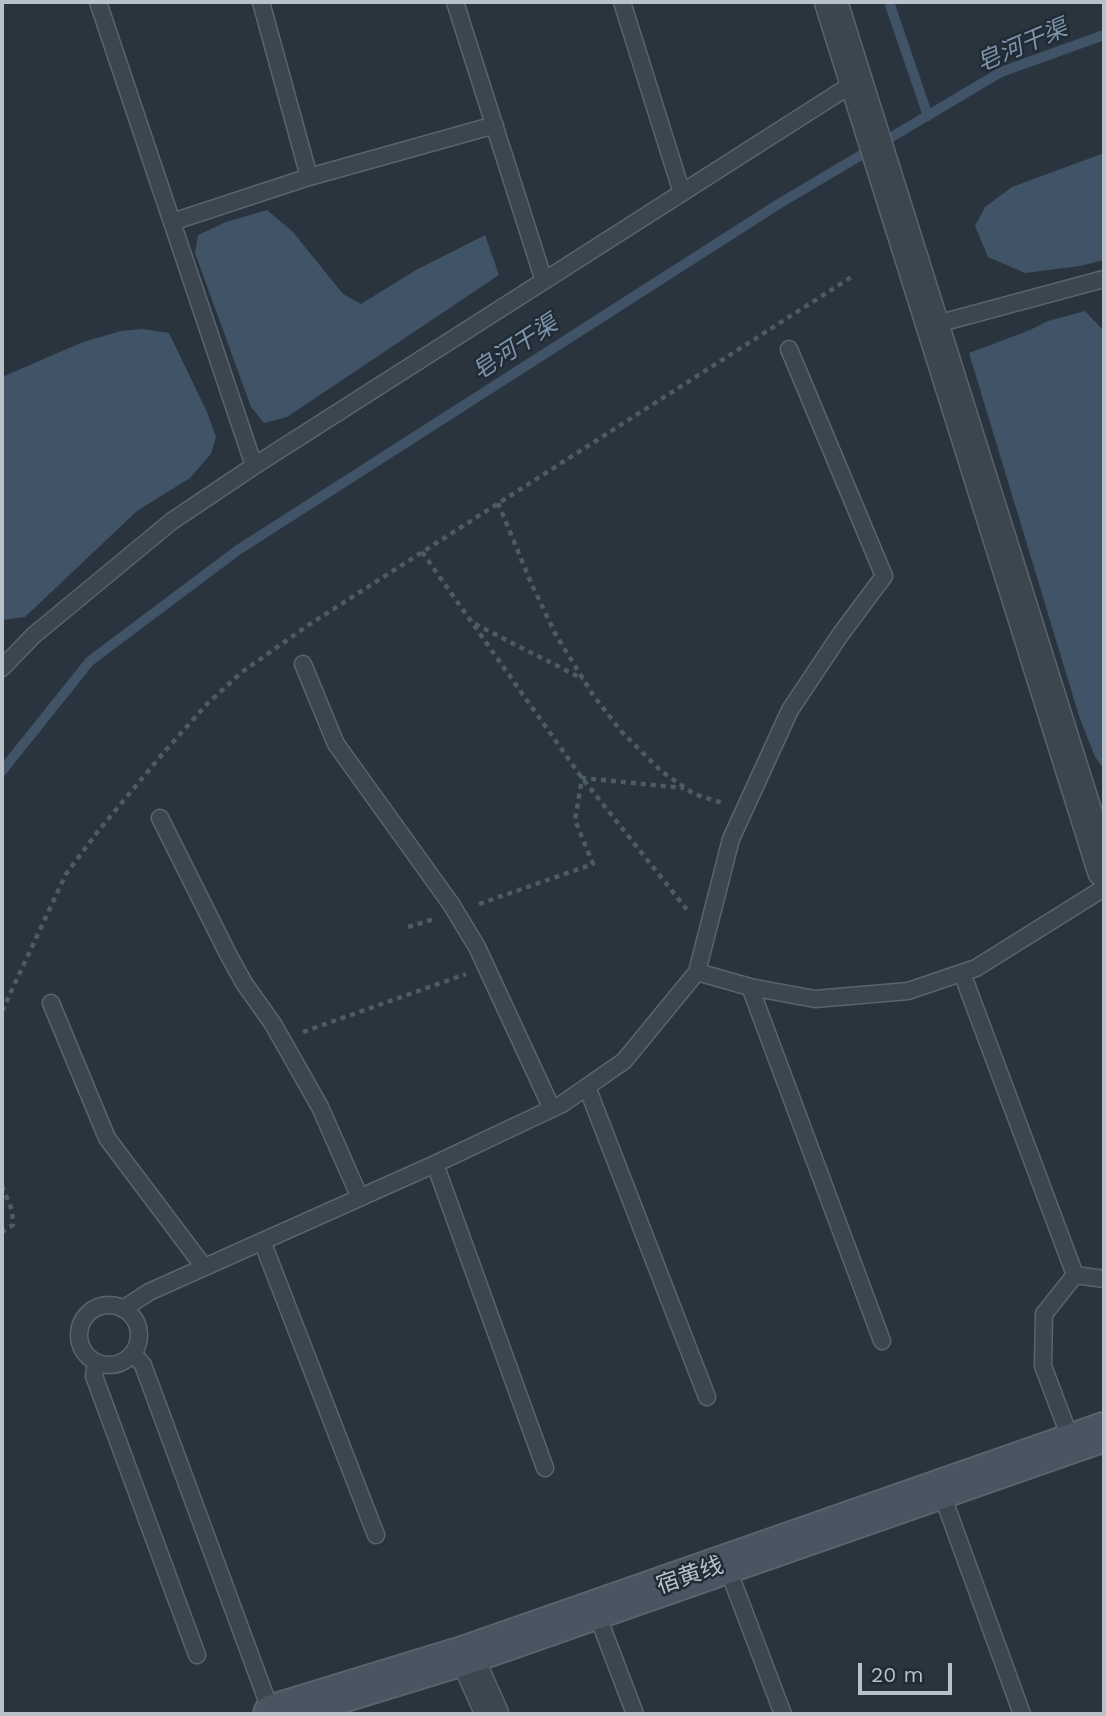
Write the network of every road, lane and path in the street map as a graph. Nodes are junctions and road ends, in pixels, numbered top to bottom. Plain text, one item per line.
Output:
1 (98, 2) edge
2 (261, 2) edge
3 (455, 2) edge
4 (622, 2) edge
5 (831, 2) edge
6 (860, 89) junction
7 (495, 125) junction
8 (309, 177) junction
9 (682, 193) junction
10 (172, 222) junction
11 (853, 276) dead end
12 (1104, 279) edge
13 (544, 281) junction
14 (933, 325) junction
15 (789, 349) dead end
16 (254, 466) junction
17 (498, 503) junction
18 (422, 552) junction
19 (473, 623) junction
20 (303, 664) dead end
21 (2, 667) edge
22 (583, 680) junction
23 (582, 778) junction
24 (685, 788) junction
25 (744, 810) junction
26 (160, 818) dead end
27 (1098, 833) edge
28 (1104, 872) edge
29 (1104, 888) edge
30 (457, 912) junction
31 (408, 927) dead end
32 (707, 933) junction
33 (486, 967) junction
34 (697, 972) junction
35 (962, 973) junction
36 (750, 987) junction
37 (51, 1003) dead end
38 (2, 1011) edge
39 (282, 1040) junction
40 (587, 1087) junction
41 (552, 1109) junction
42 (435, 1164) junction
43 (2, 1186) edge
44 (360, 1198) junction
45 (2, 1231) edge
46 (262, 1241) junction
47 (204, 1267) junction
48 (1075, 1275) junction
49 (1104, 1279) edge
50 (123, 1309) junction
51 (882, 1341) dead end
52 (133, 1353) junction
53 (96, 1363) junction
54 (707, 1397) dead end
55 (1096, 1435) edge
56 (545, 1468) dead end
57 (940, 1489) junction
58 (376, 1535) dead end
59 (726, 1564) junction
60 (595, 1609) junction
61 (197, 1655) dead end
62 (466, 1655) junction
63 (273, 1714) edge
64 (492, 1714) edge
65 (635, 1714) edge
66 (783, 1714) edge
67 (1022, 1714) edge

1 - 10 lane
2 - 8 lane
3 - 7 lane
4 - 9 lane
5 - 6 street
6 - 9 lane
6 - 14 street
7 - 8 lane
7 - 13 lane
8 - 10 lane
9 - 13 lane
10 - 16 lane
11 - 17 path
12 - 14 lane
13 - 16 lane
14 - 27 street
15 - 25 lane
16 - 21 lane
17 - 18 path
17 - 22 path
18 - 19 path
18 - 38 path
19 - 22 path
19 - 23 path
20 - 30 lane
22 - 24 path
23 - 24 path
23 - 30 path
23 - 32 path
24 - 25 path
25 - 32 lane
26 - 39 lane
27 - 28 street
29 - 35 lane
30 - 31 path
30 - 33 lane
32 - 34 lane
33 - 39 path
33 - 41 lane
34 - 36 lane
34 - 40 lane
35 - 36 lane
35 - 48 lane
36 - 51 lane
37 - 47 lane
39 - 44 lane
40 - 41 lane
40 - 54 lane
41 - 42 lane
42 - 44 lane
42 - 56 lane
43 - 45 path
44 - 46 lane
46 - 47 lane
46 - 58 lane
47 - 50 lane
48 - 49 lane
48 - 55 lane
50 - 52 lane
50 - 53 lane
52 - 53 lane
52 - 63 lane
53 - 61 lane
55 - 57 main road, 宿黄线
57 - 59 main road, 宿黄线
57 - 67 lane
59 - 60 main road, 宿黄线
59 - 66 lane
60 - 62 main road, 宿黄线
60 - 65 lane
62 - 63 main road, 宿黄线
62 - 64 street

